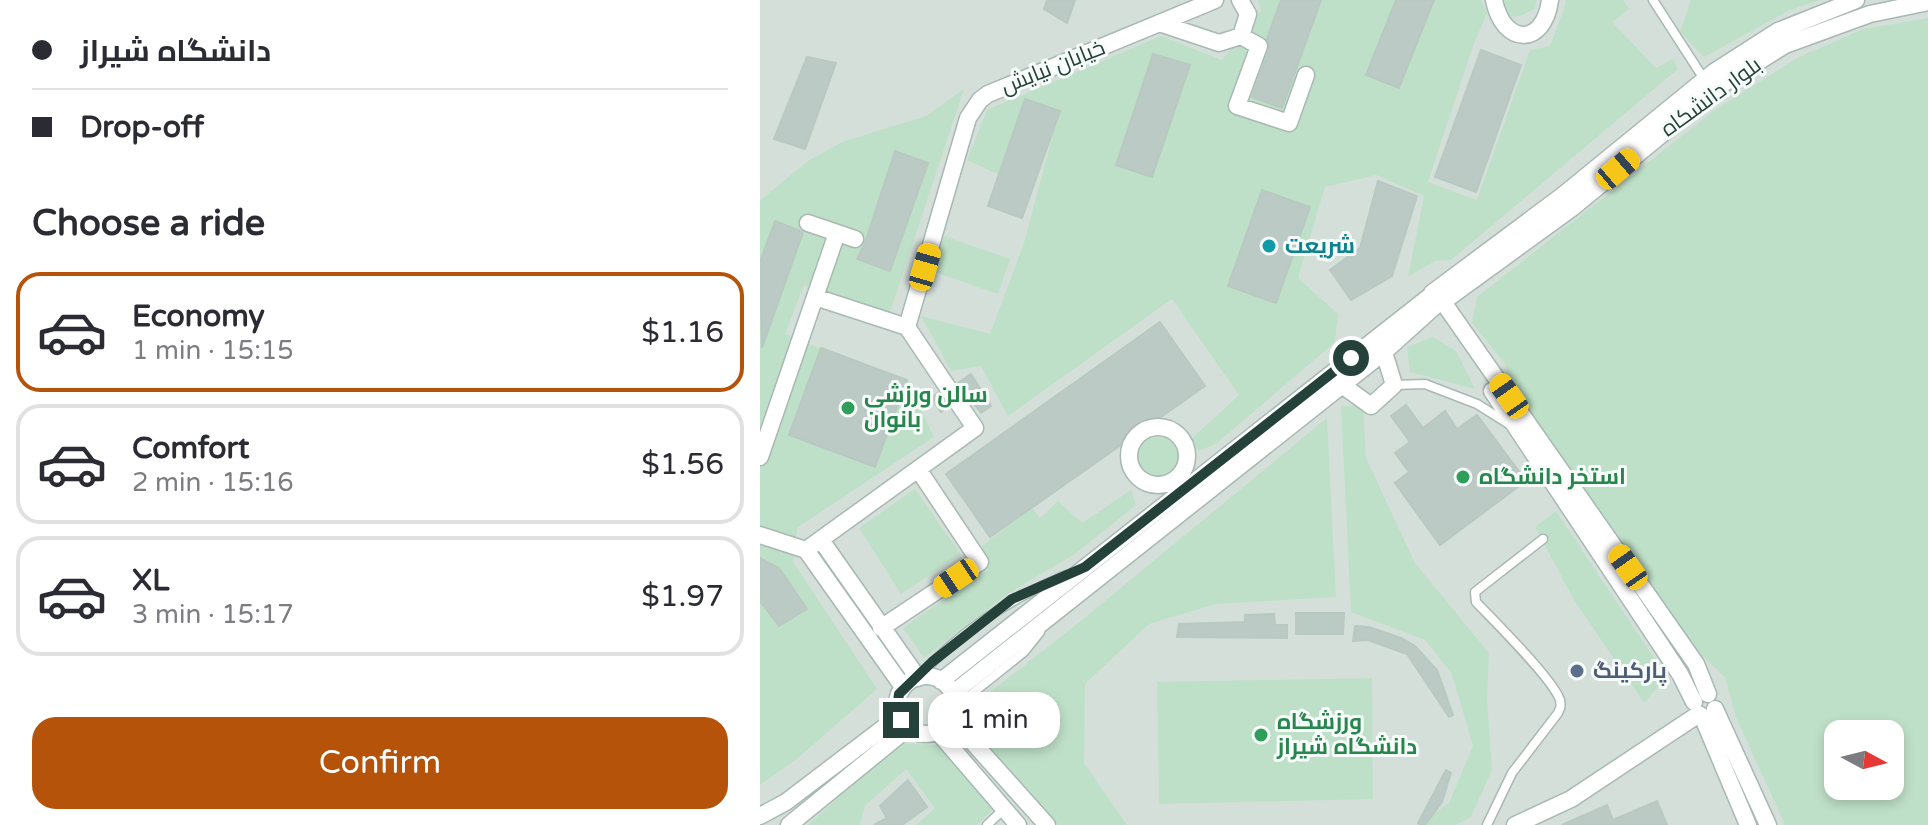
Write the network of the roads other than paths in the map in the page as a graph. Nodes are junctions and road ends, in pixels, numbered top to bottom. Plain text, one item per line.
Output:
1 (1215, 0) edge
2 (1240, 0) edge
3 (1494, 0) edge
4 (1550, 0) edge
5 (1653, 0) edge
6 (1856, 0) edge
7 (1928, 2) edge
8 (1159, 23) junction
9 (1241, 36) junction
10 (1306, 75) dead end
11 (1704, 79) junction
12 (808, 223) dead end
13 (837, 233) junction
14 (855, 239) dead end
15 (815, 297) junction
16 (1437, 300) junction
17 (907, 327) junction
18 (1471, 350) junction
19 (1384, 352) junction
20 (1342, 385) junction
21 (1394, 385) junction
22 (1517, 428) junction
23 (760, 457) edge
24 (918, 469) junction
25 (760, 535) edge
26 (1543, 539) dead end
27 (813, 545) junction
28 (1085, 567) junction
29 (881, 628) junction
30 (910, 683) junction
31 (950, 700) junction
32 (1704, 707) junction
33 (903, 722) junction
34 (938, 732) junction
35 (786, 802) junction
36 (1004, 809) junction
37 (760, 816) edge
38 (794, 821) edge
39 (987, 825) edge
40 (1018, 825) edge
41 (1047, 825) edge
42 (1487, 825) edge
43 (1515, 825) edge
44 (1748, 825) edge
45 (1768, 825) edge

1 - 8 street, خیابان نیایش
2 - 9 street
3 - 4 street
5 - 11 lane
6 - 11 street, بلوار دانشکاه
7 - 16 street, بلوار دانشکاه
8 - 9 street
8 - 17 street, خیابان نیایش
9 - 10 street
11 - 16 street, بلوار دانشکاه
12 - 13 street
13 - 14 street
13 - 15 street
15 - 17 street
15 - 23 street
16 - 18 street
16 - 19 street, بلوار دانشکاه
16 - 28 street
17 - 24 street
18 - 22 street
18 - 32 street
19 - 20 street, بلوار دانشکاه
19 - 21 street
20 - 21 street
20 - 31 street, بلوار دانشکاه
21 - 22 lane
22 - 32 street
24 - 27 street
24 - 29 street
25 - 27 street
26 - 42 lane
27 - 29 street
27 - 30 street
28 - 30 lane
28 - 31 street
29 - 30 street
30 - 31 street
30 - 33 street
31 - 34 street
31 - 41 street
32 - 43 street
32 - 44 street
32 - 45 street
33 - 34 street
33 - 35 street
33 - 38 street
34 - 36 street
35 - 37 street
35 - 38 street
36 - 39 lane
36 - 40 street

